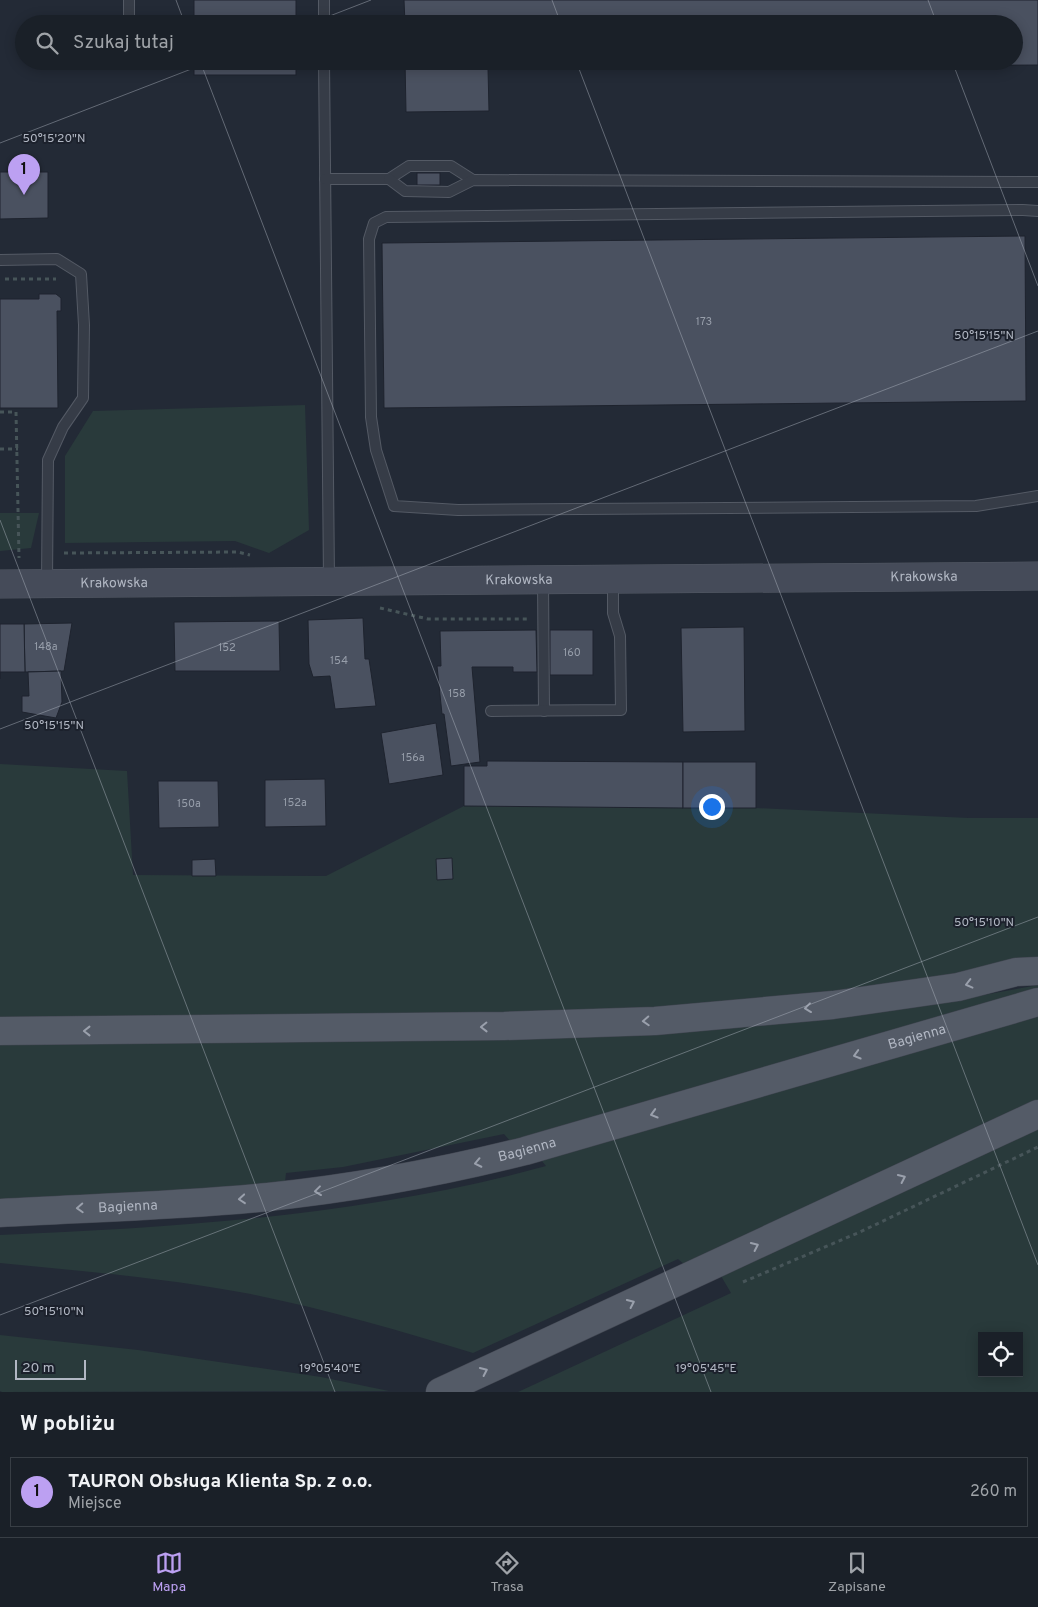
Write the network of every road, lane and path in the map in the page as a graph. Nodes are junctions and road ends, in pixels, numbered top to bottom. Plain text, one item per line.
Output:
1 (128, 0) edge
2 (324, 0) edge
3 (129, 15) edge
4 (324, 15) edge
5 (324, 70) edge
6 (325, 179) junction
7 (389, 179) junction
8 (473, 180) junction
9 (1038, 182) edge
10 (1038, 211) edge
11 (0, 260) edge
12 (59, 278) dead end
13 (0, 279) edge
14 (0, 412) edge
15 (0, 449) edge
16 (18, 449) junction
17 (1038, 496) edge
18 (19, 559) dead end
19 (1038, 576) edge
20 (613, 579) junction
21 (543, 580) junction
22 (329, 582) junction
23 (0, 584) edge
24 (47, 584) junction
25 (491, 711) dead end
26 (544, 711) junction
27 (1038, 970) edge
28 (1038, 1002) edge
29 (0, 1031) edge
30 (1038, 1114) edge
31 (1038, 1147) edge
32 (0, 1213) edge
33 (741, 1283) dead end
34 (440, 1392) edge

1 - 3 lane
2 - 4 lane
5 - 6 lane
6 - 7 lane
6 - 22 lane
7 - 8 lane
7 - 8 lane
8 - 9 lane
10 - 17 lane
11 - 24 lane
12 - 13 path
14 - 16 path
15 - 16 path
16 - 18 path
19 - 20 street, Krakowska
20 - 21 street, Krakowska
20 - 26 lane
21 - 22 street, Krakowska
21 - 26 lane
22 - 24 street, Krakowska
23 - 24 street, Krakowska
25 - 26 lane
27 -> 29 main road
28 -> 32 main road, Bagienna
34 -> 30 main road
31 - 33 path

